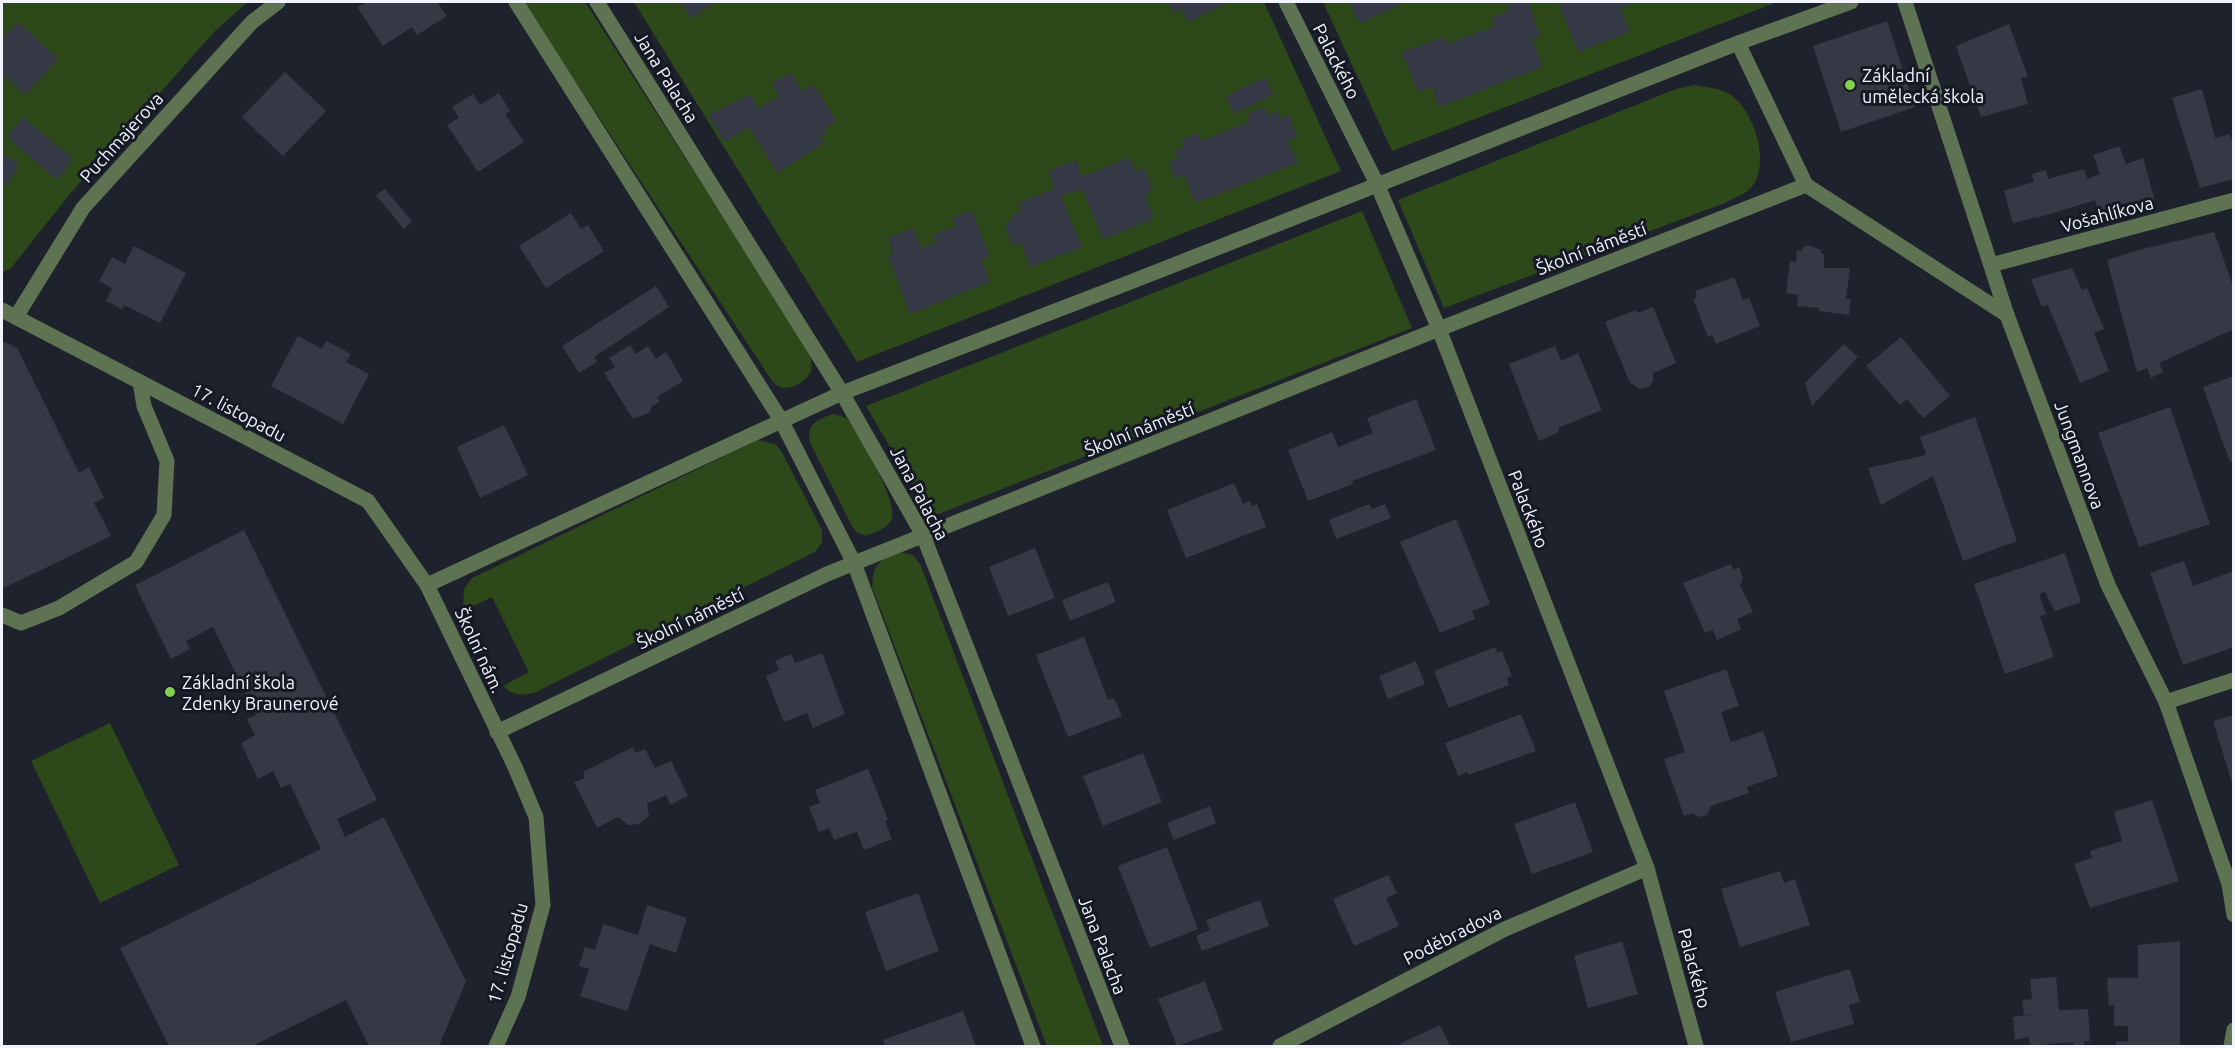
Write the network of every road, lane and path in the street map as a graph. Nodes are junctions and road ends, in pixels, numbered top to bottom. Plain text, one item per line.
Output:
1 (278, 2) edge
2 (516, 2) edge
3 (597, 2) edge
4 (1286, 2) edge
5 (1851, 2) edge
6 (1905, 2) edge
7 (1738, 43) junction
8 (1377, 184) junction
9 (1806, 185) junction
10 (2234, 200) edge
11 (1991, 266) junction
12 (2, 310) edge
13 (2007, 315) junction
14 (16, 317) junction
15 (1438, 329) junction
16 (140, 382) junction
17 (842, 393) junction
18 (782, 420) junction
19 (923, 535) junction
20 (854, 563) junction
21 (427, 585) junction
22 (2, 615) edge
23 (2234, 680) edge
24 (2166, 702) junction
25 (497, 732) junction
26 (1647, 868) junction
27 (2234, 915) edge
28 (2234, 1030) edge
29 (496, 1047) edge
30 (1033, 1047) edge
31 (1122, 1047) edge
32 (1280, 1047) edge
33 (1696, 1047) edge
34 (2231, 1047) edge

1 - 14 street, Puchmajerova
2 - 18 street
3 - 17 street, Jana Palacha
4 - 8 street, Palackého
5 - 7 street
6 - 11 street, Jungmannova
7 - 8 street
7 - 9 street
8 - 15 street, Palackého
8 - 17 street
9 - 13 street
9 - 15 street, Školní náměstí
10 - 11 street, Vošahlíkova
11 - 13 street, Jungmannova
12 - 14 street, 17. listopadu
13 - 24 street, Jungmannova
14 - 16 street, 17. listopadu
15 - 19 street, Školní náměstí
15 - 26 street, Palackého
16 - 21 street, 17. listopadu
16 - 22 street
17 - 18 street
17 - 19 street, Jana Palacha
18 - 20 street
18 - 21 street
19 - 20 street, Školní náměstí
19 - 31 street, Jana Palacha
20 - 25 street, Školní náměstí
20 - 30 street
21 - 25 street, Školní nám.
23 - 24 street
24 - 27 street, Jungmannova
25 - 29 street, 17. listopadu
26 - 32 street, Poděbradova
26 - 33 street, Palackého
28 - 34 street

